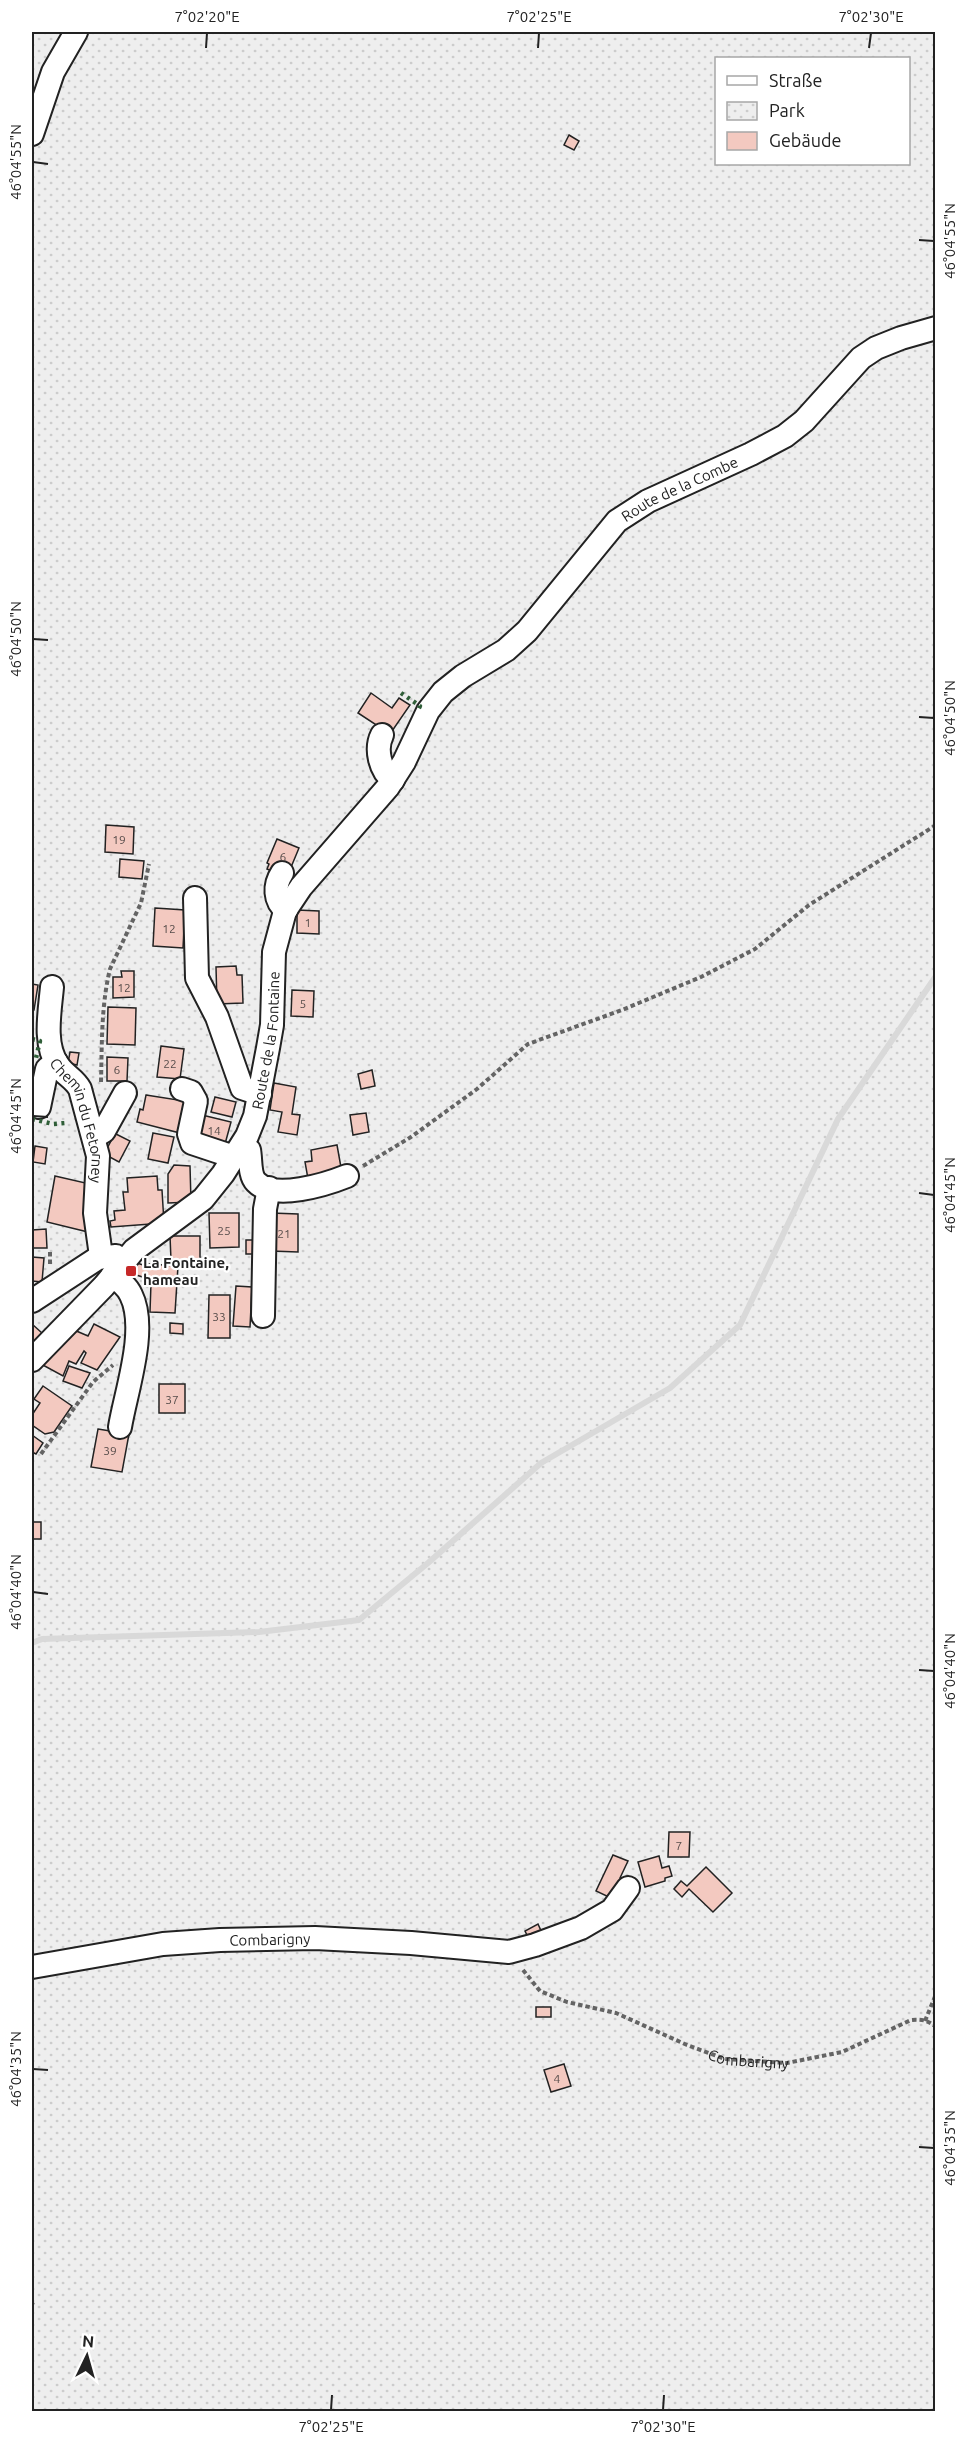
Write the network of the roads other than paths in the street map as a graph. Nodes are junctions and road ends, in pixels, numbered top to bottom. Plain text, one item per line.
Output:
1 (76, 32) edge
2 (32, 134) edge
3 (936, 328) edge
4 (449, 687) joint
5 (382, 735) dead end
6 (393, 780) junction
7 (282, 873) dead end
8 (195, 898) dead end
9 (286, 909) junction
10 (52, 987) dead end
11 (56, 1062) junction
12 (182, 1089) dead end
13 (125, 1093) dead end
14 (260, 1094) junction
15 (39, 1107) dead end
16 (99, 1134) dead end
17 (238, 1151) junction
18 (347, 1176) road end
19 (269, 1188) junction
20 (112, 1264) junction
21 (32, 1301) edge
22 (263, 1316) dead end
23 (32, 1360) edge
24 (120, 1427) dead end
25 (628, 1888) dead end
26 (32, 1967) edge

1 - 2 street
3 - 4 street, Route de la Combe
4 - 6 street, Route de la Fontaine
5 - 6 street
6 - 9 street, Route de la Fontaine
7 - 9 street
8 - 14 street
9 - 14 street, Route de la Fontaine
10 - 11 street, Chemin du Fetorney
11 - 15 street
11 - 20 street, Chemin du Fetorney
12 - 17 street
13 - 16 street
14 - 17 street, Route de la Fontaine
17 - 19 street
17 - 20 street, Route de la Fontaine
18 - 19 street
19 - 22 street
20 - 21 street
20 - 23 street, Route de la Fontaine
20 - 24 street
25 - 26 street, Combarigny

